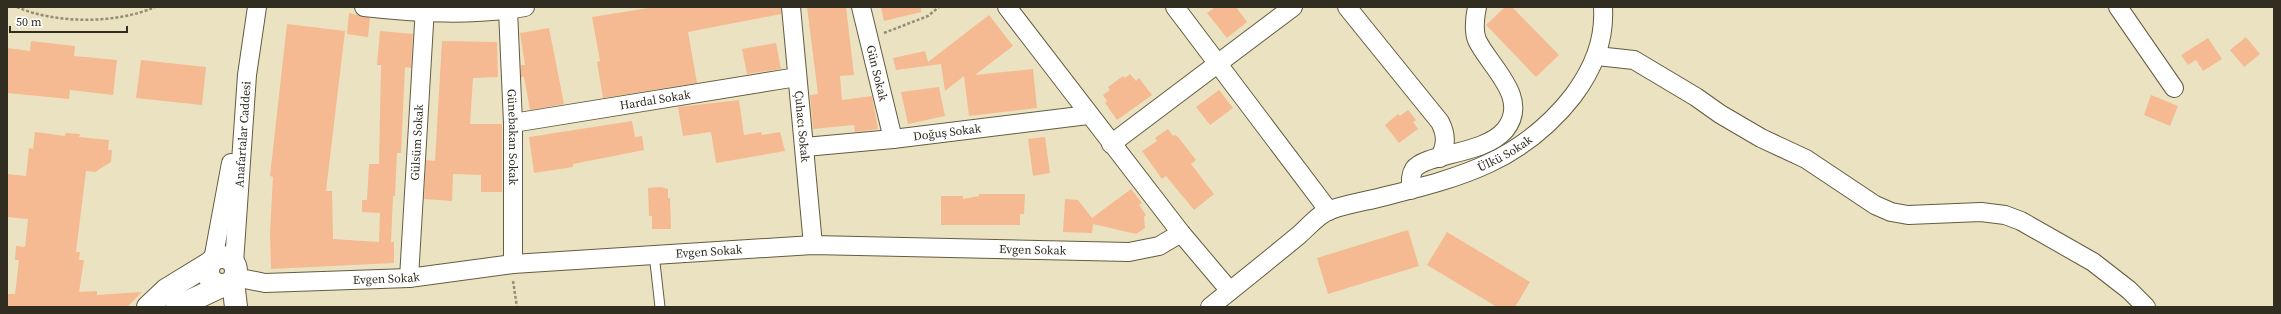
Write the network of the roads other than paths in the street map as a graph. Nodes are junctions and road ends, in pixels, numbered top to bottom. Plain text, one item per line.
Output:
1 (257, 7) edge
2 (364, 7) edge
3 (791, 7) edge
4 (861, 7) edge
5 (1007, 7) edge
6 (1175, 7) edge
7 (1293, 7) edge
8 (1347, 7) edge
9 (1477, 7) edge
10 (1603, 7) edge
11 (2118, 7) edge
12 (516, 8) edge
13 (425, 10) edge
14 (1597, 56) junction
15 (1219, 62) junction
16 (797, 76) junction
17 (2174, 88) dead end
18 (1088, 115) junction
19 (513, 123) junction
20 (893, 139) junction
21 (1111, 144) junction
22 (805, 147) junction
23 (1440, 158) junction
24 (1411, 190) junction
25 (1328, 211) junction
26 (1180, 233) junction
27 (813, 245) junction
28 (654, 254) junction
29 (513, 264) junction
30 (225, 271) junction
31 (409, 278) junction
32 (1230, 291) junction
33 (148, 307) edge
34 (177, 307) edge
35 (236, 307) edge
36 (660, 307) edge
37 (1210, 307) edge
38 (2146, 307) edge

1 - 30 street, Anafartalar Caddesi
2 - 13 street
3 - 16 street, Çuhacı Sokak
4 - 20 street, Gün Sokak
5 - 18 street
6 - 15 street
7 - 15 street
8 - 23 street
9 - 23 street
10 - 14 street, Ülkü Sokak
11 - 17 street
12 - 13 street
12 - 19 street, Günebakan Sokak
13 - 31 street, Gülsüm Sokak
14 - 24 street, Ülkü Sokak
14 - 38 street
15 - 21 street
15 - 25 street
16 - 19 street, Hardal Sokak
16 - 22 street, Çuhacı Sokak
18 - 20 street, Doğuş Sokak
18 - 21 street
19 - 29 street, Günebakan Sokak
20 - 22 street, Doğuş Sokak
21 - 26 street
22 - 27 street, Çuhacı Sokak
23 - 24 street
24 - 25 street, Ülkü Sokak
25 - 32 street
26 - 27 street, Evgen Sokak
26 - 32 street
27 - 28 street, Evgen Sokak
28 - 29 street, Evgen Sokak
28 - 36 lane
29 - 31 street, Evgen Sokak
30 - 31 street, Evgen Sokak
30 - 33 main road
30 - 34 main road
30 - 35 main road
32 - 37 street

